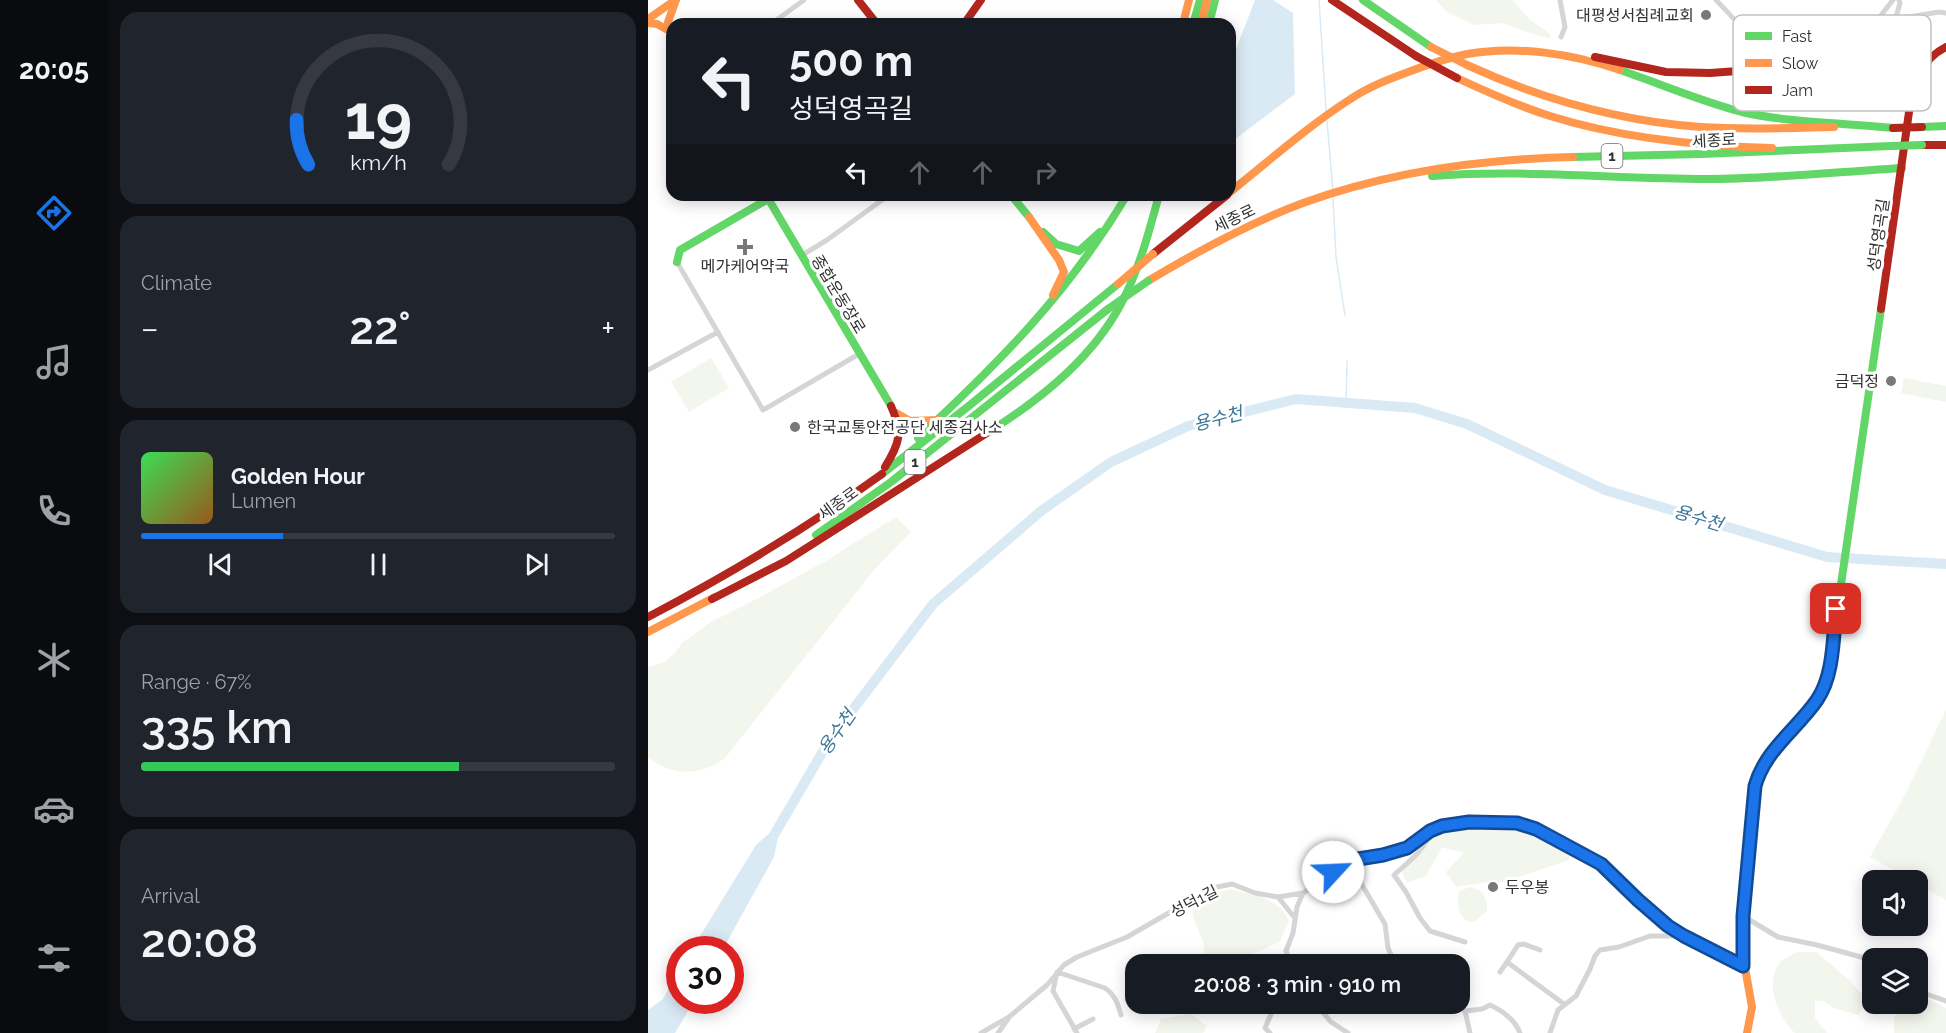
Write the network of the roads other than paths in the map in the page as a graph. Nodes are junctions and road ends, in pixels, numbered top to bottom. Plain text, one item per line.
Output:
1 (676, 0) edge
2 (804, 0) edge
3 (858, 0) edge
4 (981, 0) edge
5 (1189, 0) edge
6 (1200, 0) edge
7 (1207, 0) edge
8 (1215, 0) edge
9 (1332, 0) edge
10 (1363, 0) edge
11 (1560, 0) edge
12 (1716, 0) edge
13 (1893, 0) edge
14 (1899, 0) edge
15 (1946, 13) edge
16 (1881, 15) edge
17 (1897, 15) edge
18 (1921, 15) edge
19 (668, 18) edge
20 (779, 18) edge
21 (872, 18) edge
22 (968, 18) edge
23 (1184, 18) edge
24 (1195, 18) edge
25 (1202, 18) edge
26 (1210, 18) edge
27 (1733, 18) edge
28 (648, 21) edge
29 (666, 30) edge
30 (1561, 37) dead end
31 (1946, 47) edge
32 (1545, 53) junction
33 (1931, 56) edge
34 (1733, 71) edge
35 (1733, 108) edge
36 (1742, 111) edge
37 (1910, 111) edge
38 (1875, 126) junction
39 (1946, 126) edge
40 (1946, 145) edge
41 (1846, 148) junction
42 (1902, 168) junction
43 (1379, 181) junction
44 (1236, 188) edge
45 (762, 201) edge
46 (773, 201) edge
47 (881, 201) edge
48 (1016, 201) edge
49 (1124, 201) edge
50 (1158, 201) edge
51 (1219, 201) edge
52 (1115, 217) junction
53 (1029, 218) junction
54 (801, 256) junction
55 (677, 262) joint
56 (1038, 320) junction
57 (718, 332) junction
58 (859, 354) junction
59 (648, 370) edge
60 (891, 406) junction
61 (938, 420) junction
62 (885, 468) junction
63 (862, 487) junction
64 (712, 599) junction
65 (648, 617) edge
66 (648, 632) edge
67 (1430, 831) junction
68 (1357, 860) junction
69 (1303, 892) junction
70 (1278, 897) junction
71 (1743, 916) junction
72 (1294, 917) junction
73 (1684, 936) junction
74 (1465, 942) dead end
75 (1540, 950) dead end
76 (1287, 954) edge
77 (1391, 954) edge
78 (1862, 957) edge
79 (1507, 962) junction
80 (1743, 966) junction
81 (1058, 972) junction
82 (1500, 972) dead end
83 (1928, 995) edge
84 (1946, 1002) edge
85 (1564, 1004) junction
86 (1272, 1014) edge
87 (1324, 1014) edge
88 (1121, 1015) dead end
89 (1009, 1017) junction
90 (1093, 1019) dead end
91 (1075, 1031) edge
92 (981, 1033) edge
93 (999, 1033) edge
94 (1270, 1033) edge
95 (1348, 1033) edge
96 (1470, 1033) edge
97 (1520, 1033) edge
98 (1550, 1033) edge
99 (1747, 1033) edge

1 - 19 main road
1 - 28 main road
2 - 20 street
3 - 21 main road
4 - 22 main road
5 - 23 main road
6 - 24 main road
7 - 25 main road
8 - 26 main road
9 - 41 main road, bridge
10 - 38 main road, bridge
11 - 30 street
12 - 27 street
13 - 16 street
14 - 17 street
15 - 18 street
28 - 29 main road
31 - 33 main road
32 - 34 main road
32 - 35 main road, 세종로 / 1
32 - 44 main road, 세종로 / 1
36 - 38 main road, 세종로 / 1
37 - 42 main road, 성덕영곡길
38 - 39 main road, 세종로 / 1, bridge
40 - 41 main road, 세종로 / 1, bridge
41 - 43 main road, 세종로 / 1
42 - 43 main road
42 - 71 main road, 성덕영곡길
43 - 64 main road, 세종로 / 1, bridge
45 - 55 main road
46 - 54 main road, 종합운동장로
47 - 54 street
48 - 53 main road
49 - 52 main road
50 - 64 main road
51 - 63 main road, 세종로 / 1, bridge
52 - 53 main road
52 - 56 main road
53 - 56 main road
54 - 58 main road, 종합운동장로
55 - 57 street
56 - 61 main road
57 - 58 street
57 - 59 street
58 - 60 main road, 종합운동장로
60 - 61 main road
60 - 62 main road
61 - 62 main road
62 - 63 main road
63 - 65 main road, 세종로 / 1
64 - 66 main road, 세종로 / 1
67 - 68 street, 성덕1길
67 - 73 street, 성덕1길
67 - 74 street
68 - 69 street, 성덕1길
68 - 77 street
69 - 70 street, 성덕1길
69 - 72 street
70 - 72 street
70 - 81 street, 성덕1길
71 - 78 street
71 - 80 main road
72 - 76 street
73 - 80 street, 성덕1길
73 - 85 street, 성덕1길
75 - 79 street
79 - 82 street
79 - 85 street
80 - 99 main road
81 - 88 street
81 - 89 street, 성덕1길
81 - 91 street
83 - 84 street
85 - 98 street, 성덕1길
86 - 94 street
87 - 95 street
89 - 92 street, 성덕1길
89 - 93 street
90 - 91 street
96 - 97 street

